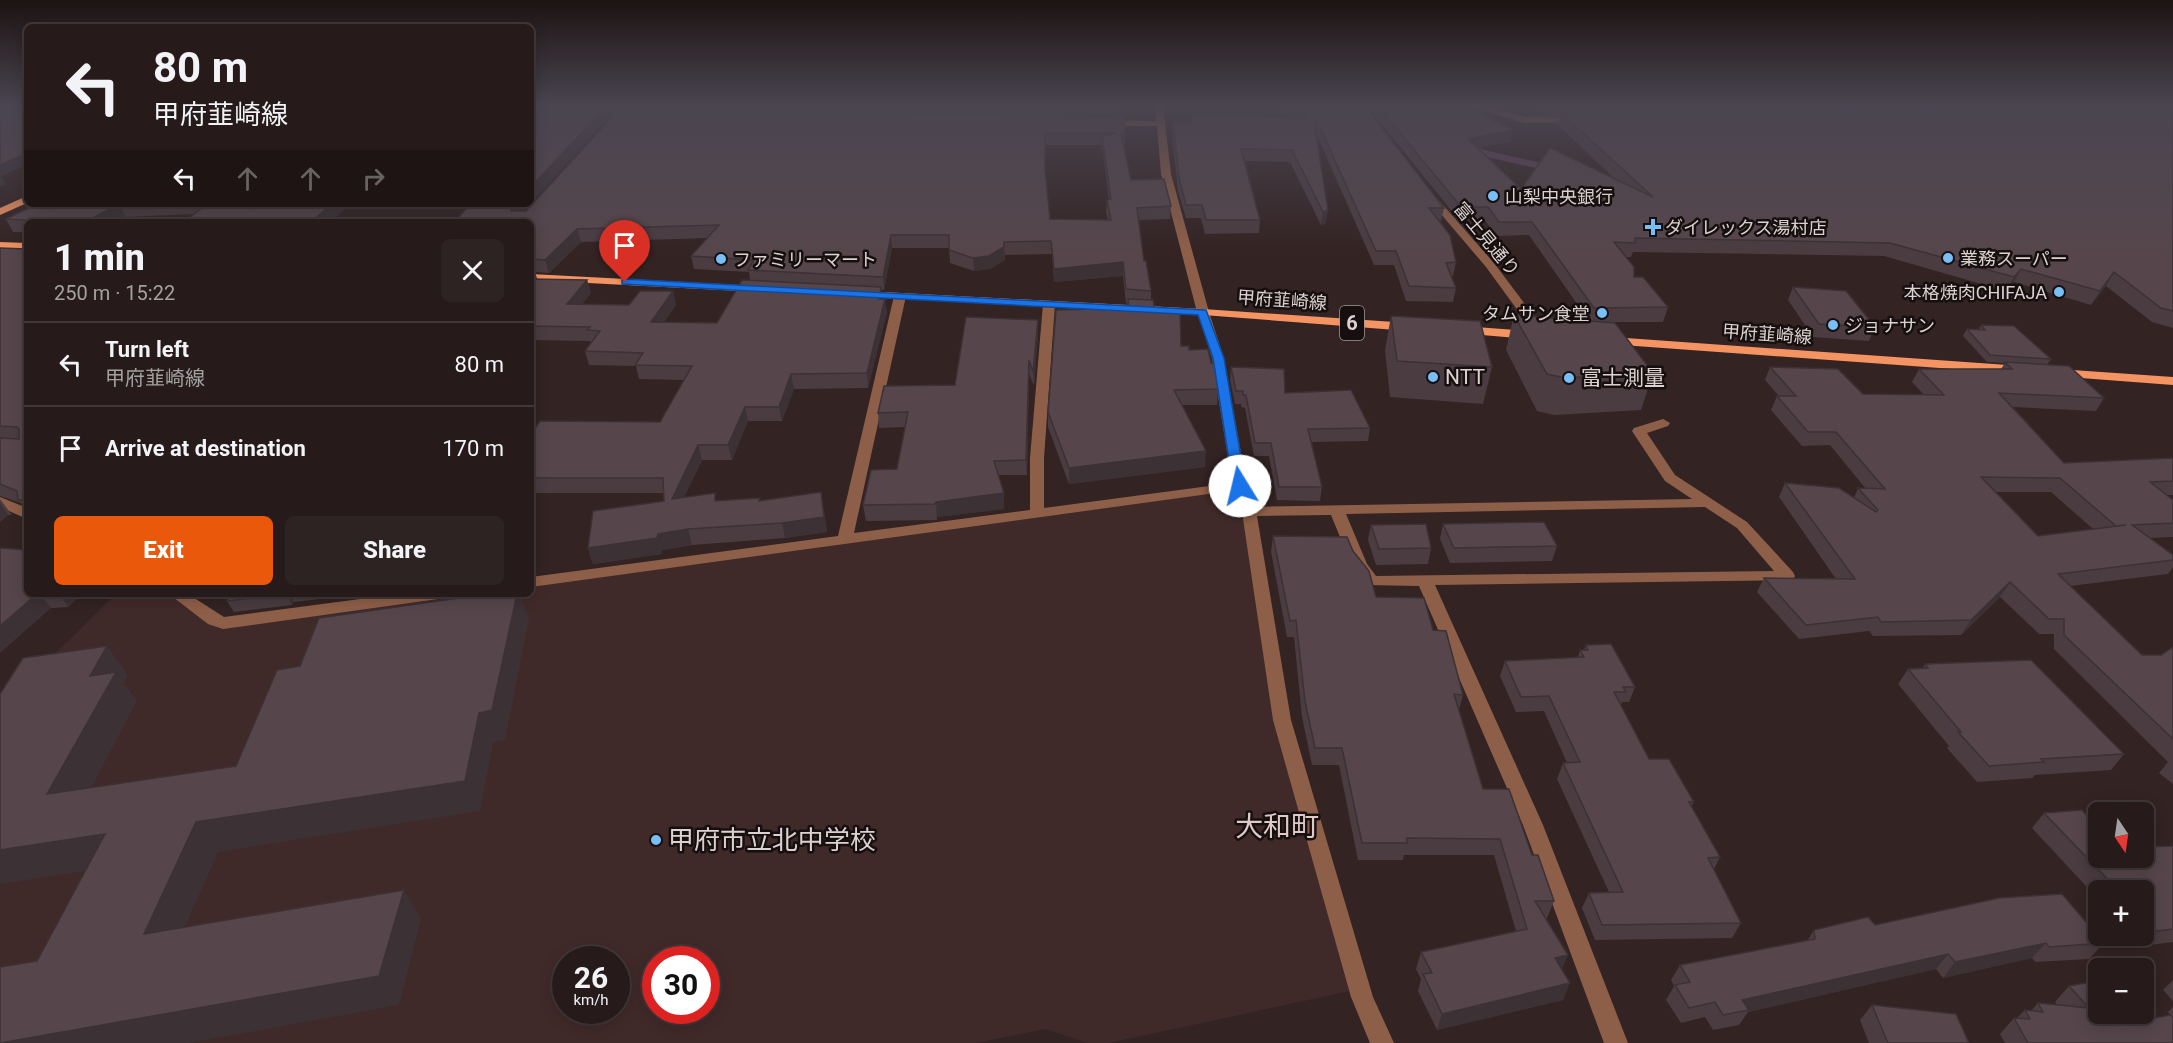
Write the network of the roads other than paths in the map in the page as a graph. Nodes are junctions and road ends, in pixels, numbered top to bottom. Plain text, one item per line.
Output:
1 (1164, 155) edge
2 (1421, 186) edge
3 (24, 190) edge
4 (24, 200) edge
5 (0, 202) edge
6 (0, 212) edge
7 (0, 244) edge
8 (24, 246) edge
9 (534, 277) edge
10 (775, 290) edge
11 (853, 294) edge
12 (900, 296) junction
13 (1049, 304) junction
14 (1203, 312) junction
15 (1425, 328) edge
16 (1449, 330) edge
17 (1548, 336) joint
18 (1600, 340) edge
19 (2173, 381) edge
20 (1663, 423) dead end
21 (0, 501) edge
22 (1708, 503) junction
23 (1337, 510) junction
24 (24, 513) edge
25 (1037, 514) junction
26 (845, 540) junction
27 (1425, 580) junction
28 (534, 582) edge
29 (181, 597) edge
30 (416, 597) edge
31 (1382, 1043) edge
32 (1616, 1043) edge

1 - 14 street
2 - 17 street, 富士見通り
3 - 5 main road
4 - 6 main road
7 - 8 main road
9 - 10 main road
11 - 12 main road, 甲府韮崎線 / 6
12 - 13 main road, 甲府韮崎線 / 6
12 - 26 street
13 - 14 main road, 甲府韮崎線 / 6
13 - 25 street
14 - 15 main road, 甲府韮崎線 / 6
14 - 25 street
16 - 17 main road
18 - 19 main road, 甲府韮崎線
20 - 22 street
21 - 24 street
22 - 23 street
22 - 27 street
23 - 27 street
23 - 31 street
25 - 26 street
26 - 28 street
27 - 32 street
29 - 30 street

